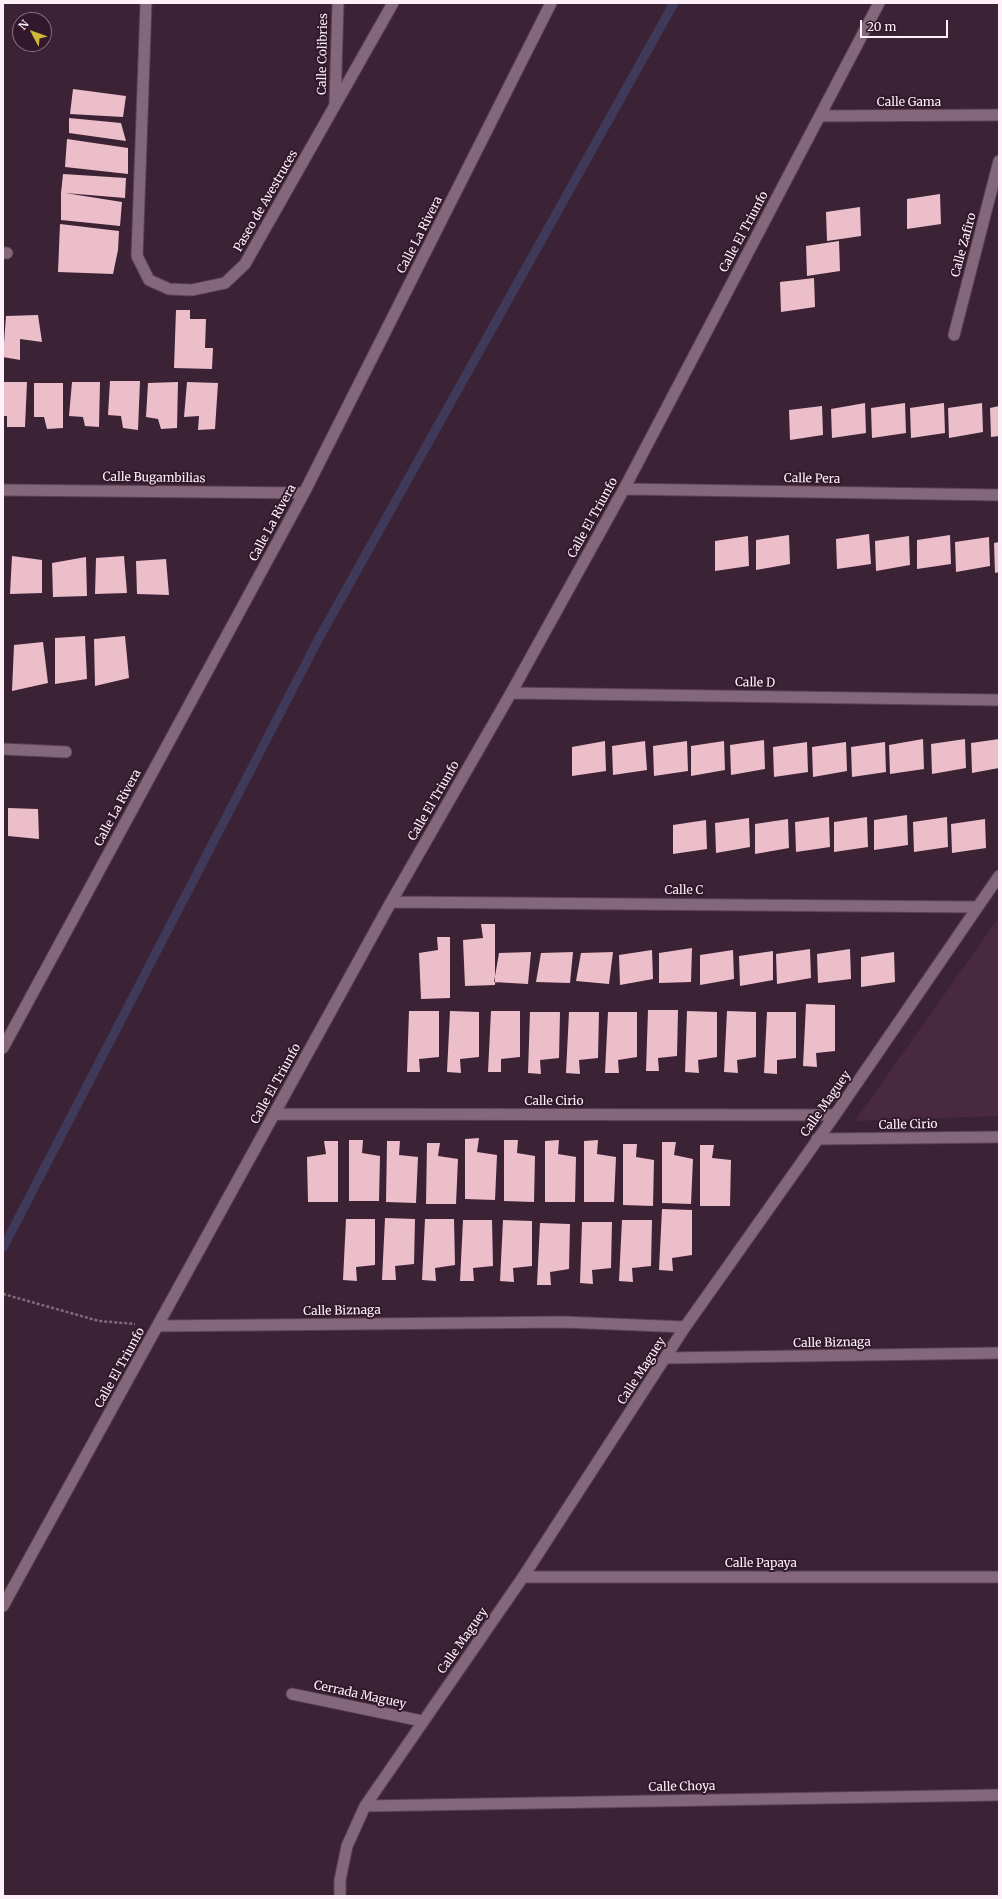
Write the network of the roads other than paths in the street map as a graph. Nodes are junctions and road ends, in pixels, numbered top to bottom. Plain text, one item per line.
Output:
1 (146, 3) edge
2 (338, 3) edge
3 (393, 3) edge
4 (551, 3) edge
5 (879, 3) edge
6 (335, 106) junction
7 (999, 115) edge
8 (820, 116) junction
9 (999, 162) edge
10 (954, 335) dead end
11 (624, 489) junction
12 (3, 490) edge
13 (304, 493) junction
14 (999, 495) edge
15 (511, 693) junction
16 (999, 700) edge
17 (3, 749) edge
18 (66, 752) dead end
19 (999, 876) edge
20 (391, 902) junction
21 (977, 907) junction
22 (3, 1048) edge
23 (274, 1114) junction
24 (835, 1115) junction
25 (999, 1137) edge
26 (817, 1139) junction
27 (158, 1326) junction
28 (685, 1328) junction
29 (999, 1353) edge
30 (666, 1358) junction
31 (523, 1577) junction
32 (999, 1577) edge
33 (3, 1606) edge
34 (292, 1694) dead end
35 (422, 1721) junction
36 (999, 1795) edge
37 (365, 1806) junction
38 (340, 1896) edge

1 - 6 street, Paseo de Avestruces
2 - 6 street, Calle Colibries
3 - 6 street, Paseo de Avestruces
4 - 13 street, Calle La Rivera
5 - 8 street, Calle El Triunfo
7 - 8 street, Calle Gama
8 - 11 street, Calle El Triunfo
9 - 10 street, Calle Zafiro
11 - 14 street, Calle Pera
11 - 15 street, Calle El Triunfo
12 - 13 street, Calle Bugambilias
13 - 22 street, Calle La Rivera
15 - 16 street, Calle D
15 - 20 street, Calle El Triunfo
17 - 18 street
19 - 21 street, Calle Maguey
20 - 21 street, Calle C
20 - 23 street, Calle El Triunfo
21 - 24 street, Calle Maguey
23 - 24 street, Calle Cirio
23 - 27 street, Calle El Triunfo
24 - 26 street, Calle Maguey
25 - 26 street, Calle Cirio
26 - 28 street, Calle Maguey
27 - 28 street, Calle Biznaga
27 - 33 street, Calle El Triunfo
28 - 30 street, Calle Maguey
29 - 30 street, Calle Biznaga
30 - 31 street, Calle Maguey
31 - 32 street, Calle Papaya
31 - 35 street, Calle Maguey
34 - 35 street, Cerrada Maguey
35 - 37 street, Calle Maguey
36 - 37 street, Calle Choya
37 - 38 street, Calle Maguey

